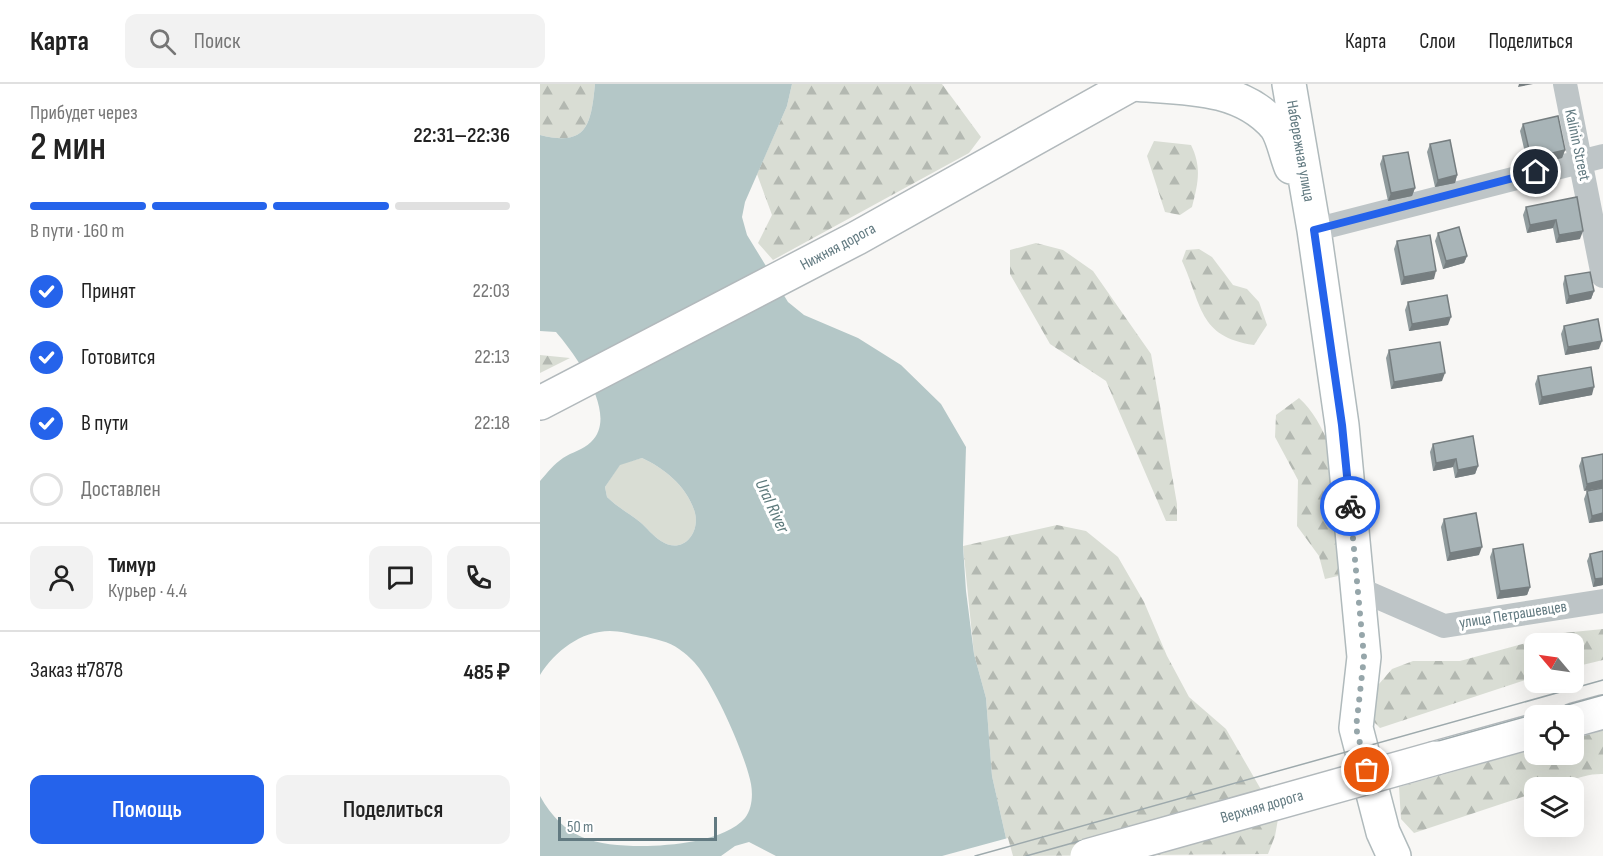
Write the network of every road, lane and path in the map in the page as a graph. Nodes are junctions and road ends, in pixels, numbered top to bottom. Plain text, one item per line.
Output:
1 (1132, 84) edge
2 (1289, 84) edge
3 (1565, 84) edge
4 (1592, 158) edge
5 (1314, 230) junction
6 (1603, 276) edge
7 (540, 403) edge
8 (1359, 589) junction
9 (1603, 601) edge
10 (1603, 712) edge
11 (1584, 717) edge
12 (1524, 734) edge
13 (1088, 856) edge
14 (1394, 856) edge

1 - 5 main road
1 - 7 main road, Нижняя дорога
2 - 5 main road, Набережная улица
3 - 4 street, Kalinin Street
4 - 5 street
4 - 6 street, Kalinin Street
5 - 8 main road, Набережная улица
8 - 9 street, улица Петрашевцев
8 - 14 main road, Набережная улица
10 - 11 main road
12 - 13 main road, Верхняя дорога, bridge

